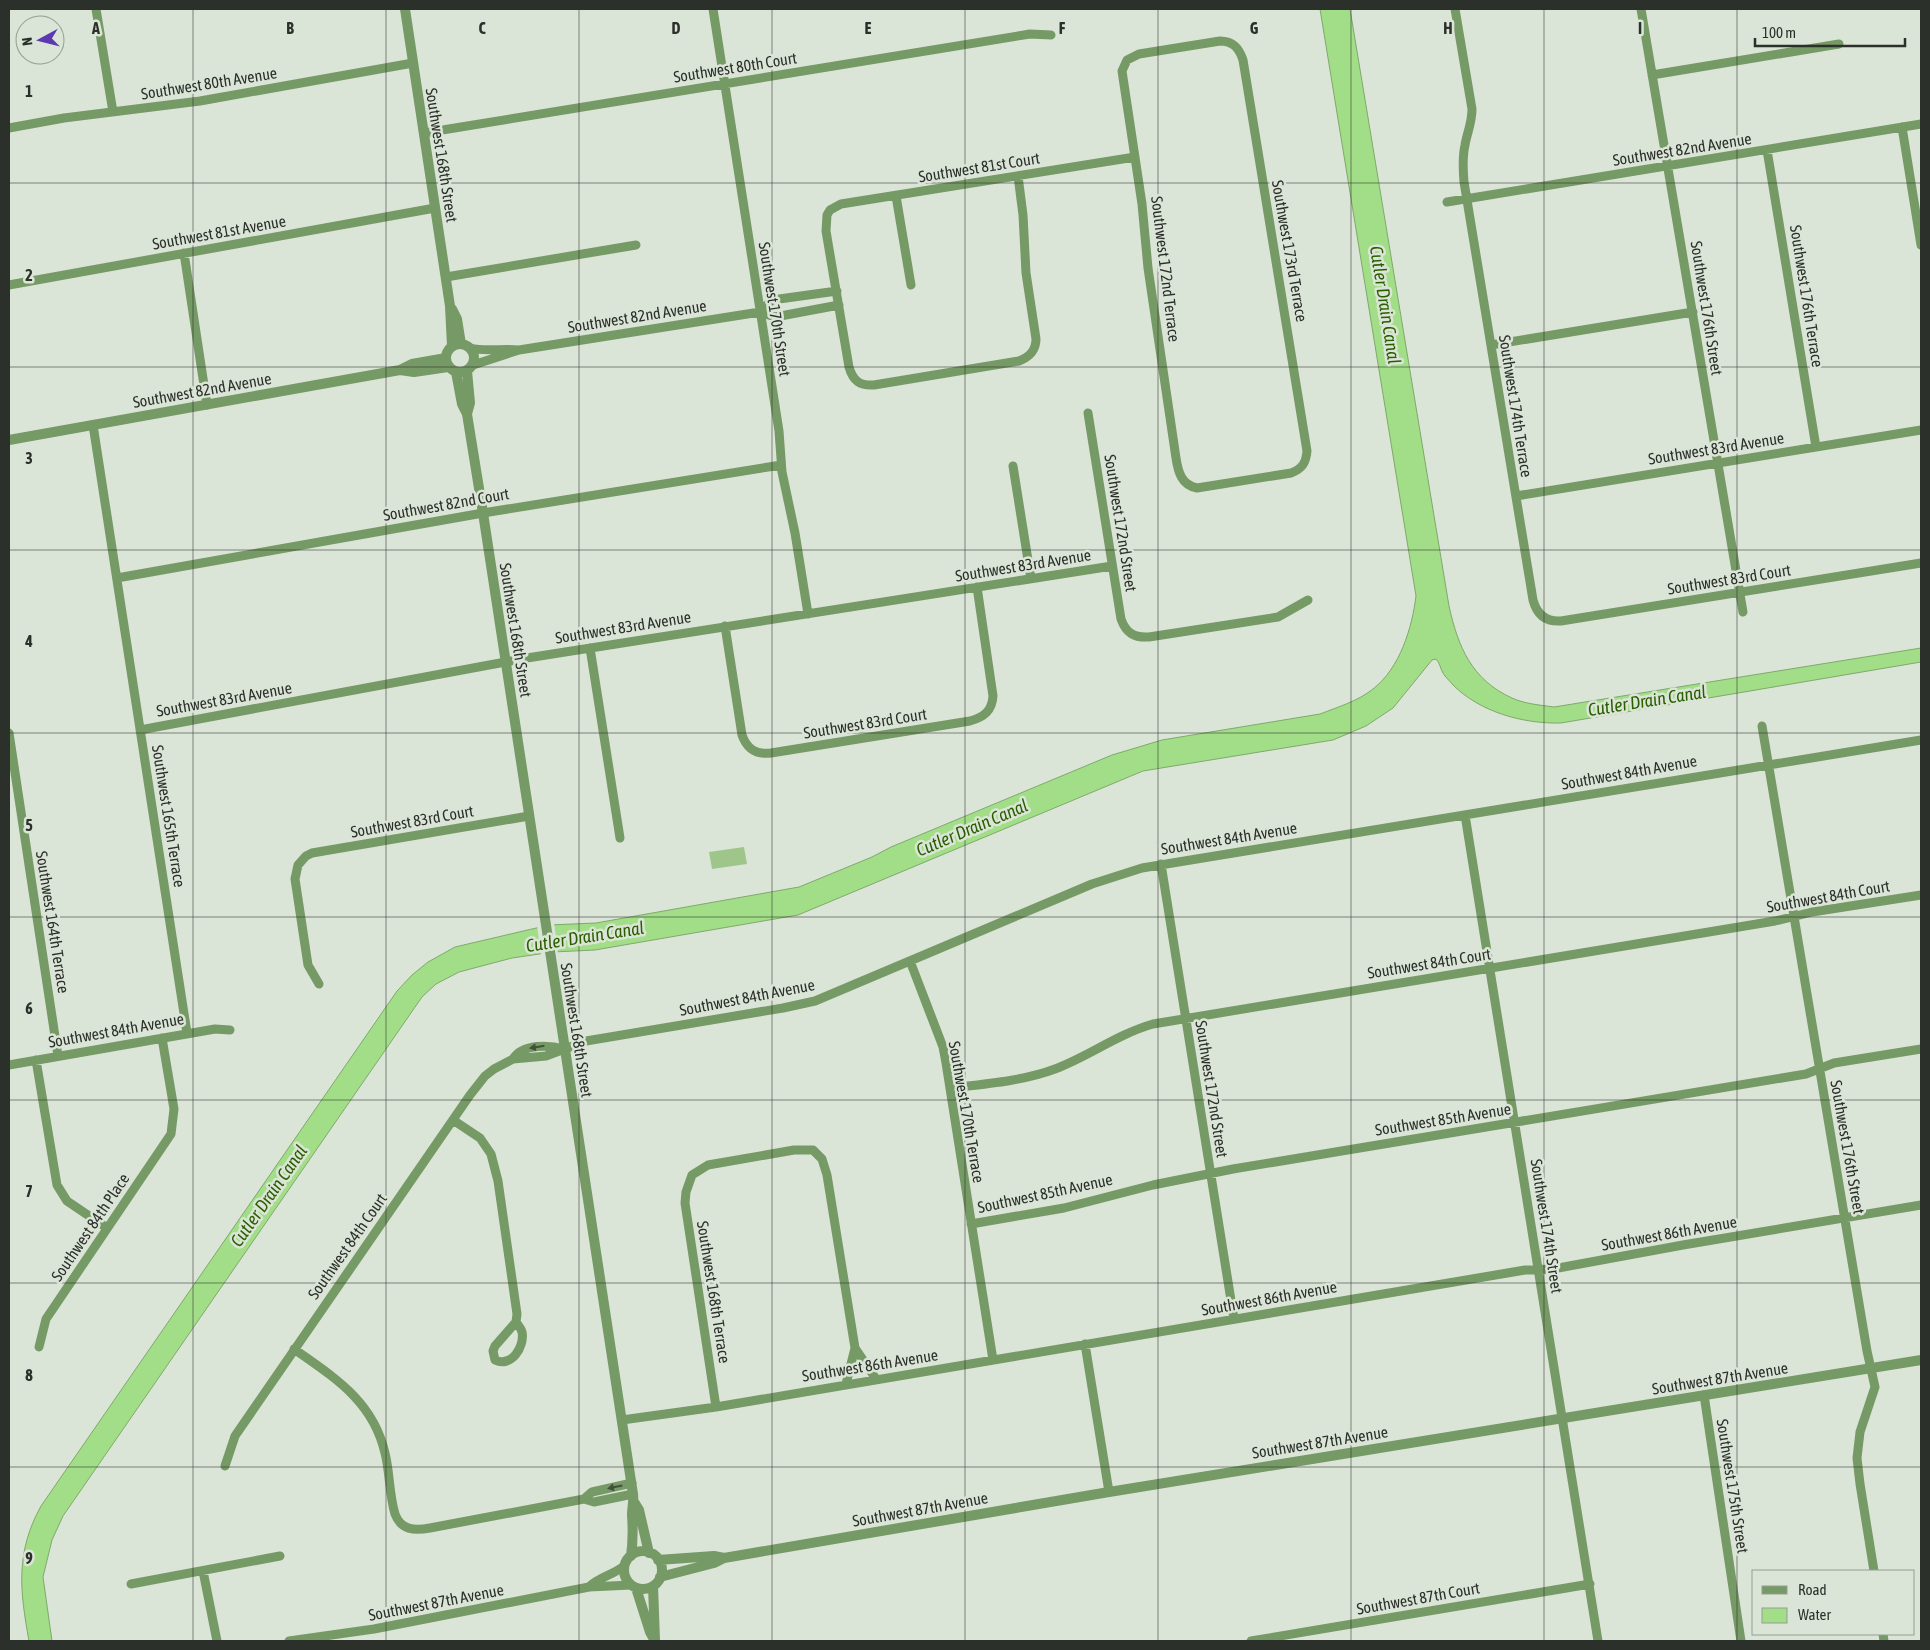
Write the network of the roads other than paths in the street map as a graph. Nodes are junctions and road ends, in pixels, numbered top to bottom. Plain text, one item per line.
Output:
1 (96, 9) edge
2 (405, 9) edge
3 (713, 9) edge
4 (1455, 9) edge
5 (1641, 9) edge
6 (1051, 35) dead end
7 (1839, 44) dead end
8 (1234, 45) joint
9 (413, 64) junction
10 (1652, 75) junction
11 (726, 84) junction
12 (113, 112) junction
13 (1921, 124) edge
14 (1902, 127) junction
15 (9, 128) edge
16 (424, 133) junction
17 (1768, 150) junction
18 (1135, 157) junction
19 (1669, 166) junction
20 (1018, 176) junction
21 (896, 196) junction
22 (1467, 199) junction
23 (1447, 202) dead end
24 (435, 208) junction
25 (636, 245) dead end
26 (1921, 245) edge
27 (184, 253) junction
28 (446, 277) junction
29 (9, 285) edge
30 (911, 285) dead end
31 (837, 291) junction
32 (839, 305) junction
33 (760, 312) junction
34 (1693, 312) junction
35 (1491, 345) junction
36 (461, 346) junction
37 (520, 350) junction
38 (450, 366) junction
39 (470, 368) junction
40 (208, 405) junction
41 (1088, 413) dead end
42 (467, 414) junction
43 (92, 425) junction
44 (1921, 430) edge
45 (9, 440) edge
46 (1816, 447) junction
47 (1718, 463) junction
48 (781, 464) junction
49 (1013, 466) dead end
50 (1185, 483) joint
51 (1516, 496) junction
52 (483, 513) junction
53 (1921, 562) edge
54 (1112, 566) junction
55 (117, 578) junction
56 (1031, 579) junction
57 (977, 587) junction
58 (1740, 592) junction
59 (1308, 600) dead end
60 (1743, 612) dead end
61 (808, 614) junction
62 (1542, 617) joint
63 (725, 626) junction
64 (590, 648) junction
65 (506, 663) junction
66 (1762, 726) dead end
67 (140, 730) junction
68 (9, 733) edge
69 (1921, 740) edge
70 (1768, 764) junction
71 (1465, 815) junction
72 (529, 816) junction
73 (620, 838) dead end
74 (1161, 864) junction
75 (1921, 895) edge
76 (1794, 917) junction
77 (910, 961) junction
78 (1489, 968) junction
79 (319, 984) dead end
80 (1185, 1019) junction
81 (230, 1030) dead end
82 (187, 1033) junction
83 (162, 1038) junction
84 (565, 1049) junction
85 (1921, 1050) edge
86 (58, 1056) junction
87 (36, 1060) junction
88 (9, 1065) edge
89 (1820, 1069) junction
90 (950, 1088) junction
91 (454, 1120) junction
92 (1515, 1122) junction
93 (1210, 1174) junction
94 (1921, 1205) edge
95 (1846, 1218) junction
96 (971, 1224) junction
97 (107, 1228) junction
98 (1540, 1270) junction
99 (1234, 1319) junction
100 (516, 1322) dead end
101 (1085, 1344) junction
102 (39, 1347) dead end
103 (855, 1348) junction
104 (294, 1349) junction
105 (993, 1360) junction
106 (1921, 1360) edge
107 (1872, 1369) junction
108 (876, 1379) junction
109 (846, 1384) junction
110 (1704, 1395) junction
111 (716, 1407) junction
112 (1563, 1418) junction
113 (622, 1420) junction
114 (225, 1466) dead end
115 (632, 1483) junction
116 (1109, 1492) junction
117 (634, 1498) junction
118 (584, 1499) junction
119 (649, 1553) junction
120 (280, 1556) dead end
121 (631, 1556) junction
122 (724, 1558) junction
123 (658, 1560) junction
124 (624, 1566) junction
125 (1874, 1570) edge
126 (203, 1571) junction
127 (660, 1577) junction
128 (131, 1584) dead end
129 (1590, 1584) junction
130 (654, 1586) junction
131 (588, 1587) junction
132 (634, 1587) junction
133 (217, 1641) edge
134 (288, 1641) edge
135 (655, 1641) edge
136 (1251, 1641) edge
137 (1598, 1641) edge
138 (1741, 1641) edge

1 - 12 street
2 - 9 street, Southwest 168th Street
3 - 11 street, Southwest 170th Street
4 - 22 street
5 - 10 street, Southwest 176th Street
6 - 11 street, Southwest 80th Court
7 - 10 street
8 - 18 street, Southwest 172nd Terrace
8 - 50 street, Southwest 173rd Terrace
9 - 12 street, Southwest 80th Avenue
9 - 16 street, Southwest 168th Street
10 - 19 street, Southwest 176th Street
11 - 16 street, Southwest 80th Court
11 - 33 street, Southwest 170th Street
12 - 15 street, Southwest 80th Avenue
13 - 14 street, Southwest 82nd Avenue
14 - 17 street, Southwest 82nd Avenue
14 - 26 street
16 - 24 street, Southwest 168th Street
17 - 19 street, Southwest 82nd Avenue
17 - 46 street, Southwest 176th Terrace
18 - 20 street, Southwest 81st Court
18 - 50 street, Southwest 172nd Terrace
19 - 22 street, Southwest 82nd Avenue
19 - 34 street, Southwest 176th Street
20 - 21 street, Southwest 81st Court
20 - 32 street
21 - 30 street
21 - 31 street, Southwest 81st Court
22 - 23 street, Southwest 82nd Avenue
22 - 35 street, Southwest 174th Terrace
24 - 27 street, Southwest 81st Avenue
24 - 28 street, Southwest 168th Street
25 - 28 street
27 - 29 street, Southwest 81st Avenue
27 - 40 street
28 - 36 street, Southwest 168th Street
31 - 32 street
31 - 33 street, Southwest 82nd Avenue
32 - 33 street, Southwest 82nd Avenue
33 - 37 street, Southwest 82nd Avenue
33 - 48 street, Southwest 170th Street
34 - 35 street
34 - 47 street, Southwest 176th Street
35 - 51 street, Southwest 174th Terrace
36 - 37 street, Southwest 82nd Avenue
36 - 38 street
36 - 39 street, Southwest 168th Street
37 - 39 street, Southwest 82nd Avenue
38 - 39 street, Southwest 82nd Avenue
38 - 40 street, Southwest 82nd Avenue
38 - 42 street, Southwest 168th Street
39 - 42 street, Southwest 168th Street
40 - 43 street, Southwest 82nd Avenue
41 - 54 street, Southwest 172nd Street
42 - 52 street, Southwest 168th Street
43 - 45 street, Southwest 82nd Avenue
43 - 55 street, Southwest 165th Terrace
44 - 46 street, Southwest 83rd Avenue
46 - 47 street, Southwest 83rd Avenue
47 - 51 street, Southwest 83rd Avenue
47 - 58 street, Southwest 176th Street
48 - 52 street, Southwest 82nd Court
48 - 61 street, Southwest 170th Street
49 - 56 street
51 - 62 street, Southwest 174th Terrace
52 - 55 street, Southwest 82nd Court
52 - 65 street, Southwest 168th Street
53 - 58 street, Southwest 83rd Court
54 - 56 street, Southwest 83rd Avenue
54 - 59 street, Southwest 172nd Street
55 - 67 street, Southwest 165th Terrace
56 - 57 street, Southwest 83rd Avenue
57 - 61 street, Southwest 83rd Avenue
57 - 63 street, Southwest 83rd Court
58 - 60 street, Southwest 176th Street
58 - 62 street, Southwest 83rd Court
61 - 63 street, Southwest 83rd Avenue
63 - 64 street, Southwest 83rd Avenue
64 - 65 street, Southwest 83rd Avenue
64 - 73 street
65 - 67 street, Southwest 83rd Avenue
65 - 72 street, Southwest 168th Street
66 - 70 street, Southwest 176th Street
67 - 82 street, Southwest 165th Terrace
68 - 86 street, Southwest 164th Terrace
69 - 70 street, Southwest 84th Avenue
70 - 71 street, Southwest 84th Avenue
70 - 76 street, Southwest 176th Street
71 - 74 street, Southwest 84th Avenue
71 - 78 street, Southwest 174th Street
72 - 79 street, Southwest 83rd Court
72 - 84 street, Southwest 168th Street
74 - 77 street, Southwest 84th Avenue
74 - 80 street, Southwest 172nd Street
75 - 76 street, Southwest 84th Court
76 - 78 street, Southwest 84th Court
76 - 89 street, Southwest 176th Street
77 - 84 street, Southwest 84th Avenue
77 - 90 street, Southwest 170th Terrace
78 - 80 street, Southwest 84th Court
78 - 92 street, Southwest 174th Street
80 - 90 street, Southwest 84th Court
80 - 93 street, Southwest 172nd Street
81 - 82 street, Southwest 84th Avenue
82 - 83 street, Southwest 84th Avenue
83 - 86 street, Southwest 84th Avenue
83 - 97 street, Southwest 84th Place
84 - 91 street, Southwest 84th Court
84 - 113 street, Southwest 168th Street
85 - 89 street, Southwest 85th Avenue
86 - 87 street, Southwest 84th Avenue
87 - 88 street, Southwest 84th Avenue
87 - 97 street
89 - 92 street, Southwest 85th Avenue
89 - 95 street, Southwest 176th Street
90 - 96 street, Southwest 170th Terrace
91 - 100 street
91 - 104 street, Southwest 84th Court
92 - 93 street, Southwest 85th Avenue
92 - 98 street, Southwest 174th Street
93 - 96 street, Southwest 85th Avenue
93 - 99 street, Southwest 172nd Street
94 - 95 street, Southwest 86th Avenue
95 - 98 street, Southwest 86th Avenue
95 - 107 street, Southwest 176th Street
96 - 105 street, Southwest 170th Terrace
97 - 102 street, Southwest 84th Place
98 - 99 street, Southwest 86th Avenue
98 - 112 street, Southwest 174th Street
99 - 101 street, Southwest 86th Avenue
101 - 105 street, Southwest 86th Avenue
101 - 116 street
103 - 108 street
103 - 109 street
103 - 111 street, Southwest 168th Terrace
104 - 114 street, Southwest 84th Court
104 - 118 street
105 - 108 street, Southwest 86th Avenue
106 - 107 street, Southwest 87th Avenue
107 - 110 street, Southwest 87th Avenue
107 - 125 street, Southwest 176th Street
108 - 109 street, Southwest 86th Avenue
109 - 111 street, Southwest 86th Avenue
110 - 112 street, Southwest 87th Avenue
110 - 138 street, Southwest 175th Street
111 - 113 street, Southwest 86th Avenue
112 - 116 street, Southwest 87th Avenue
112 - 129 street, Southwest 174th Street
113 - 115 street, Southwest 168th Street
115 - 117 street, Southwest 168th Street
115 -> 118 street
116 - 122 street, Southwest 87th Avenue
117 - 118 street
117 - 119 street, Southwest 168th Street
117 - 121 street, Southwest 168th Street
119 - 121 street
119 - 123 street
120 - 126 street
121 - 124 street
122 - 123 street, Southwest 87th Avenue
122 - 127 street, Southwest 87th Avenue
123 - 127 street
124 - 131 street, Southwest 87th Avenue
124 - 132 street
126 - 128 street
126 - 133 street
127 - 130 street
129 - 136 street, Southwest 87th Court
129 - 137 street, Southwest 174th Street
130 - 132 street
130 - 135 street
131 - 132 street, Southwest 87th Avenue
131 - 134 street, Southwest 87th Avenue
132 - 135 street

